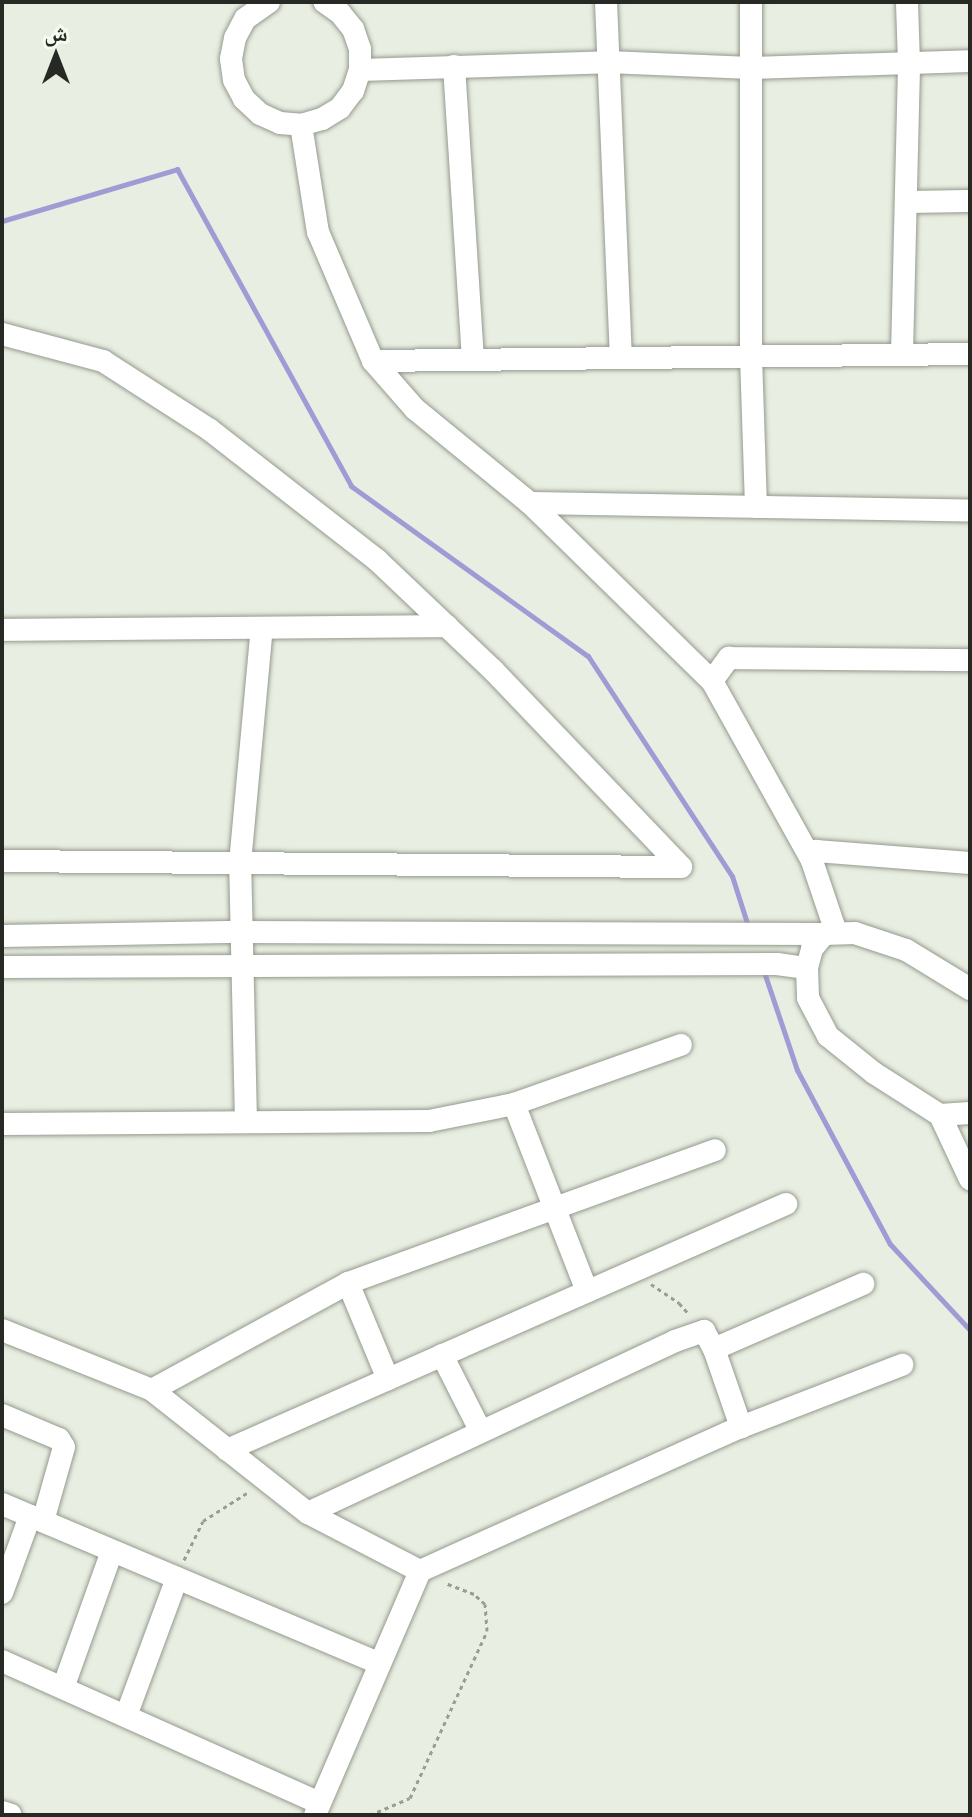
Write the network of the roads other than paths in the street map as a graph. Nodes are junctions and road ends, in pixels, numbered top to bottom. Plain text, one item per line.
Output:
1 (324, 2) edge
2 (606, 2) edge
3 (751, 2) edge
4 (907, 2) edge
5 (264, 3) edge
6 (970, 61) edge
7 (608, 62) junction
8 (909, 63) junction
9 (454, 66) junction
10 (751, 68) junction
11 (360, 70) junction
12 (301, 125) junction
13 (970, 201) edge
14 (906, 202) junction
15 (2, 334) edge
16 (902, 354) junction
17 (970, 354) edge
18 (751, 356) junction
19 (621, 357) junction
20 (473, 359) junction
21 (373, 361) junction
22 (530, 503) junction
23 (756, 507) junction
24 (970, 511) edge
25 (447, 626) junction
26 (262, 628) junction
27 (2, 630) edge
28 (970, 660) edge
29 (712, 681) junction
30 (2, 861) edge
31 (812, 861) junction
32 (240, 863) junction
33 (970, 863) edge
34 (241, 932) junction
35 (830, 933) junction
36 (2, 936) edge
37 (243, 964) junction
38 (2, 967) edge
39 (807, 968) junction
40 (970, 989) edge
41 (681, 1045) dead end
42 (514, 1104) junction
43 (970, 1113) edge
44 (940, 1115) junction
45 (246, 1122) junction
46 (2, 1124) edge
47 (715, 1150) dead end
48 (970, 1179) edge
49 (786, 1204) dead end
50 (554, 1207) junction
51 (348, 1283) junction
52 (863, 1284) dead end
53 (587, 1291) junction
54 (2, 1330) edge
55 (709, 1340) junction
56 (442, 1355) junction
57 (902, 1365) dead end
58 (388, 1379) junction
59 (152, 1390) junction
60 (2, 1415) edge
61 (741, 1427) junction
62 (481, 1432) junction
63 (227, 1450) junction
64 (2, 1504) edge
65 (308, 1513) junction
66 (36, 1519) junction
67 (112, 1551) junction
68 (420, 1571) junction
69 (177, 1578) junction
70 (2, 1593) edge
71 (2, 1661) edge
72 (380, 1664) junction
73 (63, 1688) junction
74 (126, 1716) junction
75 (318, 1809) edge
76 (2, 1812) edge
77 (11, 1815) edge

1 - 11 street
2 - 7 street
3 - 10 street
4 - 8 street
5 - 12 street
6 - 8 street
7 - 9 street
7 - 10 street
7 - 19 street
8 - 10 street
8 - 14 street
9 - 11 street
9 - 20 street
10 - 18 street
11 - 12 street
12 - 21 street
13 - 14 street
14 - 16 street
15 - 25 street
16 - 17 street
16 - 18 street
18 - 19 street
18 - 23 street
19 - 20 street
20 - 21 street
21 - 22 street
22 - 23 street
22 - 29 street
23 - 24 street
25 - 26 street
25 - 32 street
26 - 27 street
26 - 32 street
28 - 29 street
29 - 31 street
30 - 32 street
31 - 33 street
31 - 35 street
32 - 34 street
34 - 35 street
34 - 36 street
34 - 37 street
35 - 39 street
35 - 40 street
37 - 38 street
37 - 39 street
37 - 45 street
39 - 44 street
41 - 42 street
42 - 45 street
42 - 50 street
43 - 44 street
44 - 48 street
45 - 46 street
47 - 50 street
49 - 53 street
50 - 51 street
50 - 53 street
51 - 58 street
51 - 59 street
52 - 55 street
53 - 56 street
54 - 59 street
55 - 61 street
55 - 62 street
56 - 58 street
56 - 62 street
57 - 61 street
58 - 63 street
59 - 63 street
60 - 66 street
61 - 68 street
62 - 65 street
63 - 65 street
64 - 66 street
65 - 68 street
66 - 67 street
66 - 70 street
67 - 69 street
67 - 73 street
68 - 72 street
69 - 72 street
69 - 74 street
71 - 73 street
72 - 75 street
73 - 74 street
74 - 75 street
76 - 77 street

